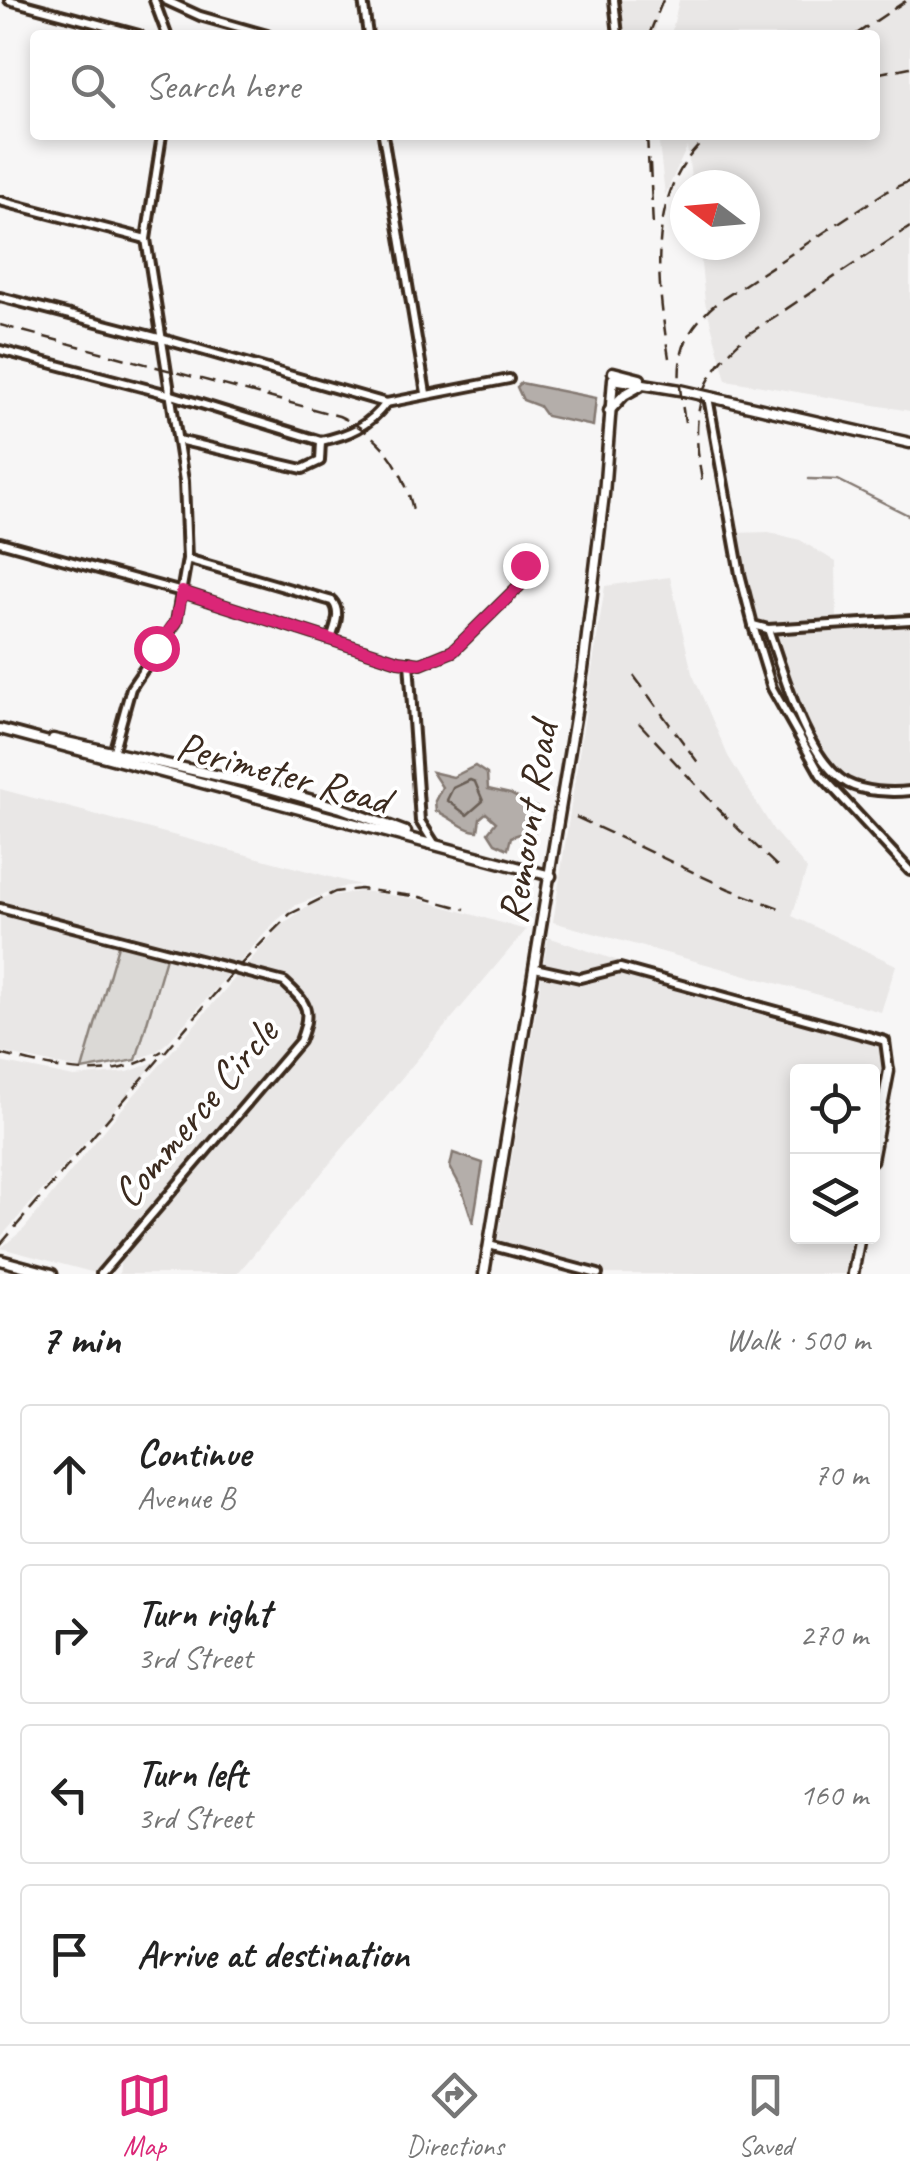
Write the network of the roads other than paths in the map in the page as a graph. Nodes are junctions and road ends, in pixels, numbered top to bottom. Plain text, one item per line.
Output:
1 (8, 0) edge
2 (154, 0) edge
3 (165, 0) edge
4 (363, 0) edge
5 (614, 0) edge
6 (120, 30) edge
7 (165, 30) edge
8 (250, 30) edge
9 (367, 30) edge
10 (617, 30) edge
11 (161, 140) edge
12 (384, 140) edge
13 (0, 201) edge
14 (146, 239) junction
15 (0, 298) edge
16 (163, 339) junction
17 (0, 350) edge
18 (510, 379) dead end
19 (650, 385) junction
20 (172, 394) junction
21 (426, 394) junction
22 (708, 397) junction
23 (386, 404) junction
24 (610, 411) junction
25 (178, 440) junction
26 (321, 441) junction
27 (910, 443) edge
28 (0, 542) edge
29 (187, 559) junction
30 (525, 565) dead end
31 (182, 592) junction
32 (910, 620) edge
33 (753, 625) junction
34 (768, 629) junction
35 (331, 639) junction
36 (409, 662) junction
37 (0, 729) edge
38 (112, 754) junction
39 (910, 792) edge
40 (290, 794) junction
41 (288, 806) junction
42 (430, 841) junction
43 (910, 871) edge
44 (551, 876) junction
45 (0, 908) edge
46 (535, 968) junction
47 (888, 1071) joint
48 (873, 1154) edge
49 (489, 1244) junction
50 (859, 1244) edge
51 (0, 1260) edge
52 (52, 1274) edge
53 (101, 1274) edge
54 (484, 1274) edge
55 (598, 1274) edge
56 (853, 1274) edge

1 - 6 street
2 - 7 street
3 - 8 street
4 - 9 street
5 - 10 street
11 - 14 street
12 - 21 street
13 - 14 street
14 - 16 street
15 - 16 street
16 - 20 street
16 - 23 street
17 - 20 street
18 - 21 street
19 - 22 main road
19 - 24 main road
19 - 24 main road, Remount Road
20 - 25 street
20 - 26 street
21 - 23 street
22 - 27 main road
22 - 33 street
23 - 26 street
24 - 44 main road, Remount Road
25 - 26 street
25 - 29 street
28 - 31 street
29 - 31 street
29 - 35 street
30 - 36 street
31 - 35 street
31 - 38 street
32 - 34 street
33 - 34 street
33 - 43 street
34 - 39 street
35 - 36 street
36 - 42 street
37 - 38 main road
38 - 40 main road
38 - 41 main road, Perimeter Road
40 - 41 main road
40 - 42 main road
41 - 42 main road, Perimeter Road
42 - 44 main road, Perimeter Road
44 - 46 main road, Remount Road
45 - 53 street, Commerce Circle
46 - 47 street
46 - 49 main road, Remount Road
47 - 48 main road
49 - 54 main road, Remount Road
49 - 55 street
50 - 56 main road
51 - 52 main road

